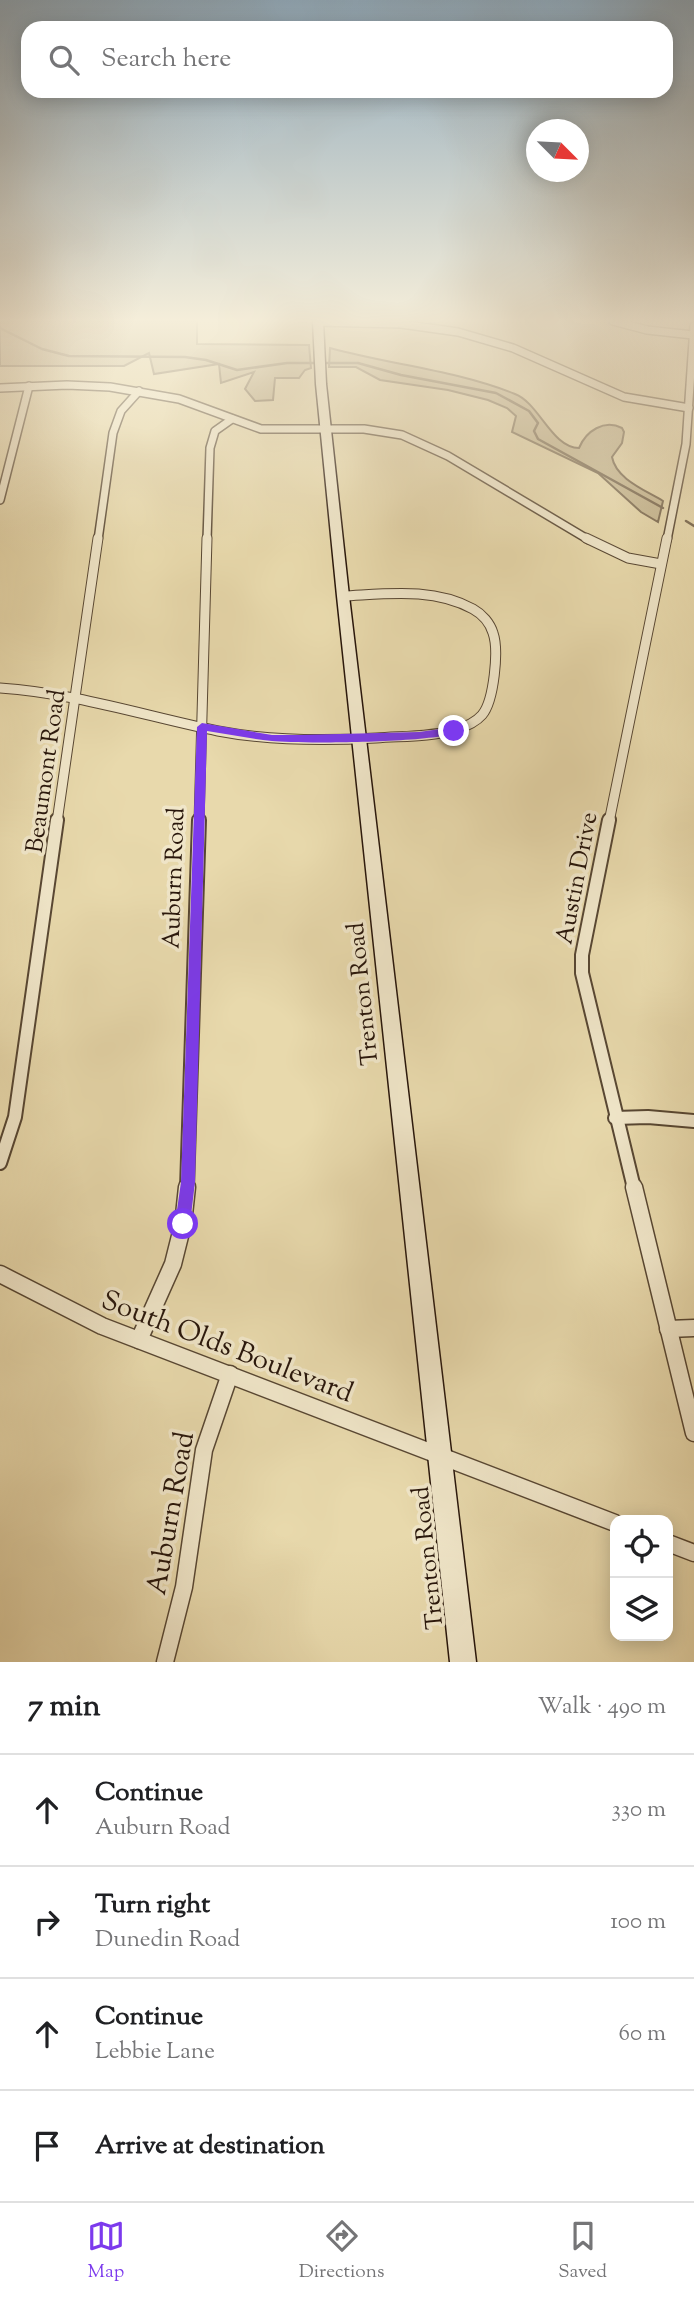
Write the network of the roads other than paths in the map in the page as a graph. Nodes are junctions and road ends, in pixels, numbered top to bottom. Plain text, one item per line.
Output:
1 (26, 399) edge
2 (132, 399) edge
3 (175, 399) edge
4 (323, 399) edge
5 (633, 399) edge
6 (690, 399) edge
7 (689, 408) junction
8 (232, 419) junction
9 (326, 430) junction
10 (0, 500) edge
11 (662, 564) junction
12 (343, 596) junction
13 (0, 688) edge
14 (76, 699) junction
15 (202, 727) junction
16 (359, 737) junction
17 (615, 1118) junction
18 (694, 1121) edge
19 (0, 1163) edge
20 (0, 1274) edge
21 (694, 1328) edge
22 (668, 1329) junction
23 (139, 1340) junction
24 (230, 1374) junction
25 (694, 1433) edge
26 (441, 1455) junction
27 (610, 1521) edge
28 (673, 1545) edge
29 (694, 1553) edge
30 (165, 1662) edge
31 (463, 1662) edge

1 - 10 street
2 - 14 street, Beaumont Road
3 - 8 street
4 - 9 main road, Trenton Road
5 - 7 street
6 - 7 street, Austin Drive
7 - 11 street, Austin Drive
8 - 9 street
8 - 15 street, Auburn Road
9 - 11 street
9 - 12 main road, Trenton Road
11 - 17 street, Austin Drive
12 - 16 main road, Trenton Road
12 - 16 street
13 - 14 street
14 - 15 street
14 - 19 street, Beaumont Road
15 - 16 street
15 - 23 street, Auburn Road
16 - 26 main road, Trenton Road
17 - 18 street
17 - 22 street, Austin Drive
20 - 23 street, South Olds Boulevard
21 - 22 street
22 - 25 street, Austin Drive
23 - 24 street, South Olds Boulevard
24 - 26 street, South Olds Boulevard
24 - 30 street, Auburn Road
26 - 27 street, South Olds Boulevard
26 - 31 main road, Trenton Road
28 - 29 street

